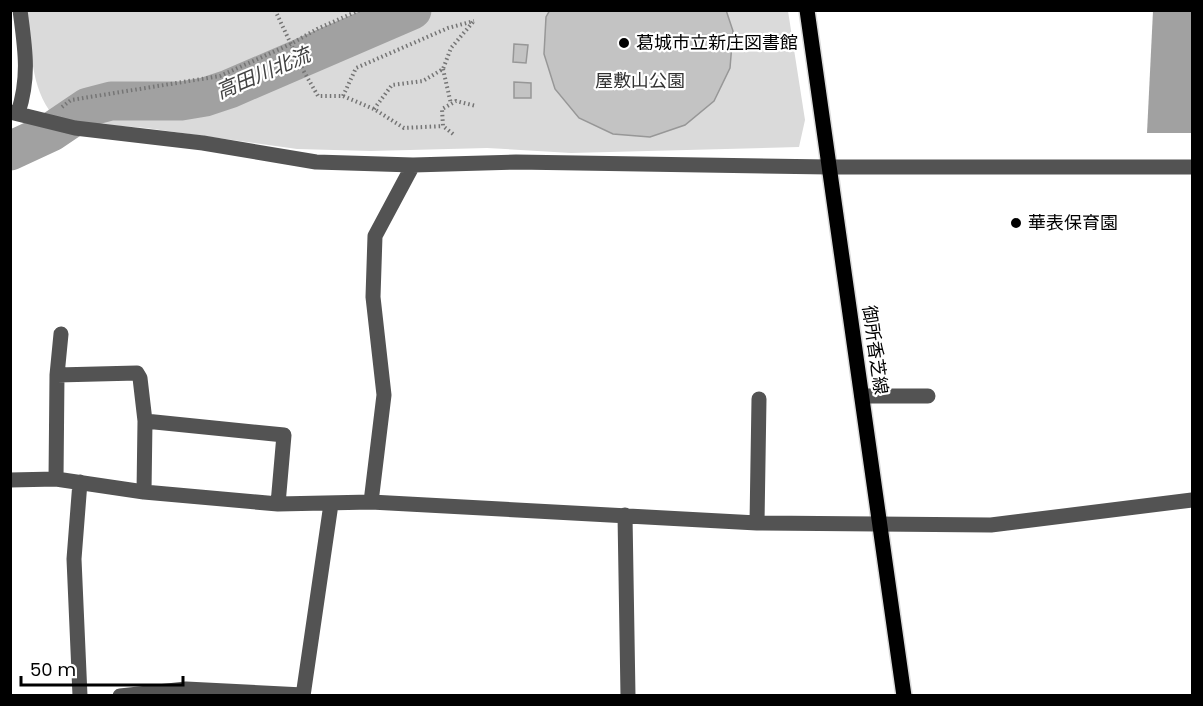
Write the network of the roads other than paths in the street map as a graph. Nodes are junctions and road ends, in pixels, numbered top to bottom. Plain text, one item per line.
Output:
1 (20, 10) edge
2 (807, 10) edge
3 (14, 112) edge
4 (413, 165) junction
5 (829, 167) junction
6 (1192, 167) edge
7 (61, 334) dead end
8 (57, 375) junction
9 (862, 396) junction
10 (928, 396) dead end
11 (759, 399) dead end
12 (145, 421) junction
13 (56, 479) junction
14 (10, 480) edge
15 (80, 482) junction
16 (144, 492) junction
17 (1192, 500) edge
18 (371, 502) junction
19 (278, 504) junction
20 (331, 504) junction
21 (625, 515) junction
22 (757, 523) junction
23 (880, 524) junction
24 (164, 694) edge
25 (303, 695) edge
26 (80, 696) edge
27 (120, 696) edge
28 (628, 696) edge
29 (904, 696) edge

1 - 3 street
2 - 5 main road, 御所香芝線
3 - 4 street
4 - 5 street
4 - 18 street
5 - 6 street
5 - 9 main road, 御所香芝線
7 - 8 street
8 - 12 street
8 - 13 street
9 - 10 street
9 - 23 main road, 御所香芝線
11 - 22 street
12 - 16 street
12 - 19 street
13 - 14 street
13 - 15 street
15 - 16 street
15 - 26 street
16 - 19 street
17 - 23 street
18 - 20 street
18 - 21 street
19 - 20 street
20 - 25 street
21 - 22 street
21 - 28 street
22 - 23 street
23 - 29 main road, 御所香芝線
24 - 25 street
24 - 27 street

